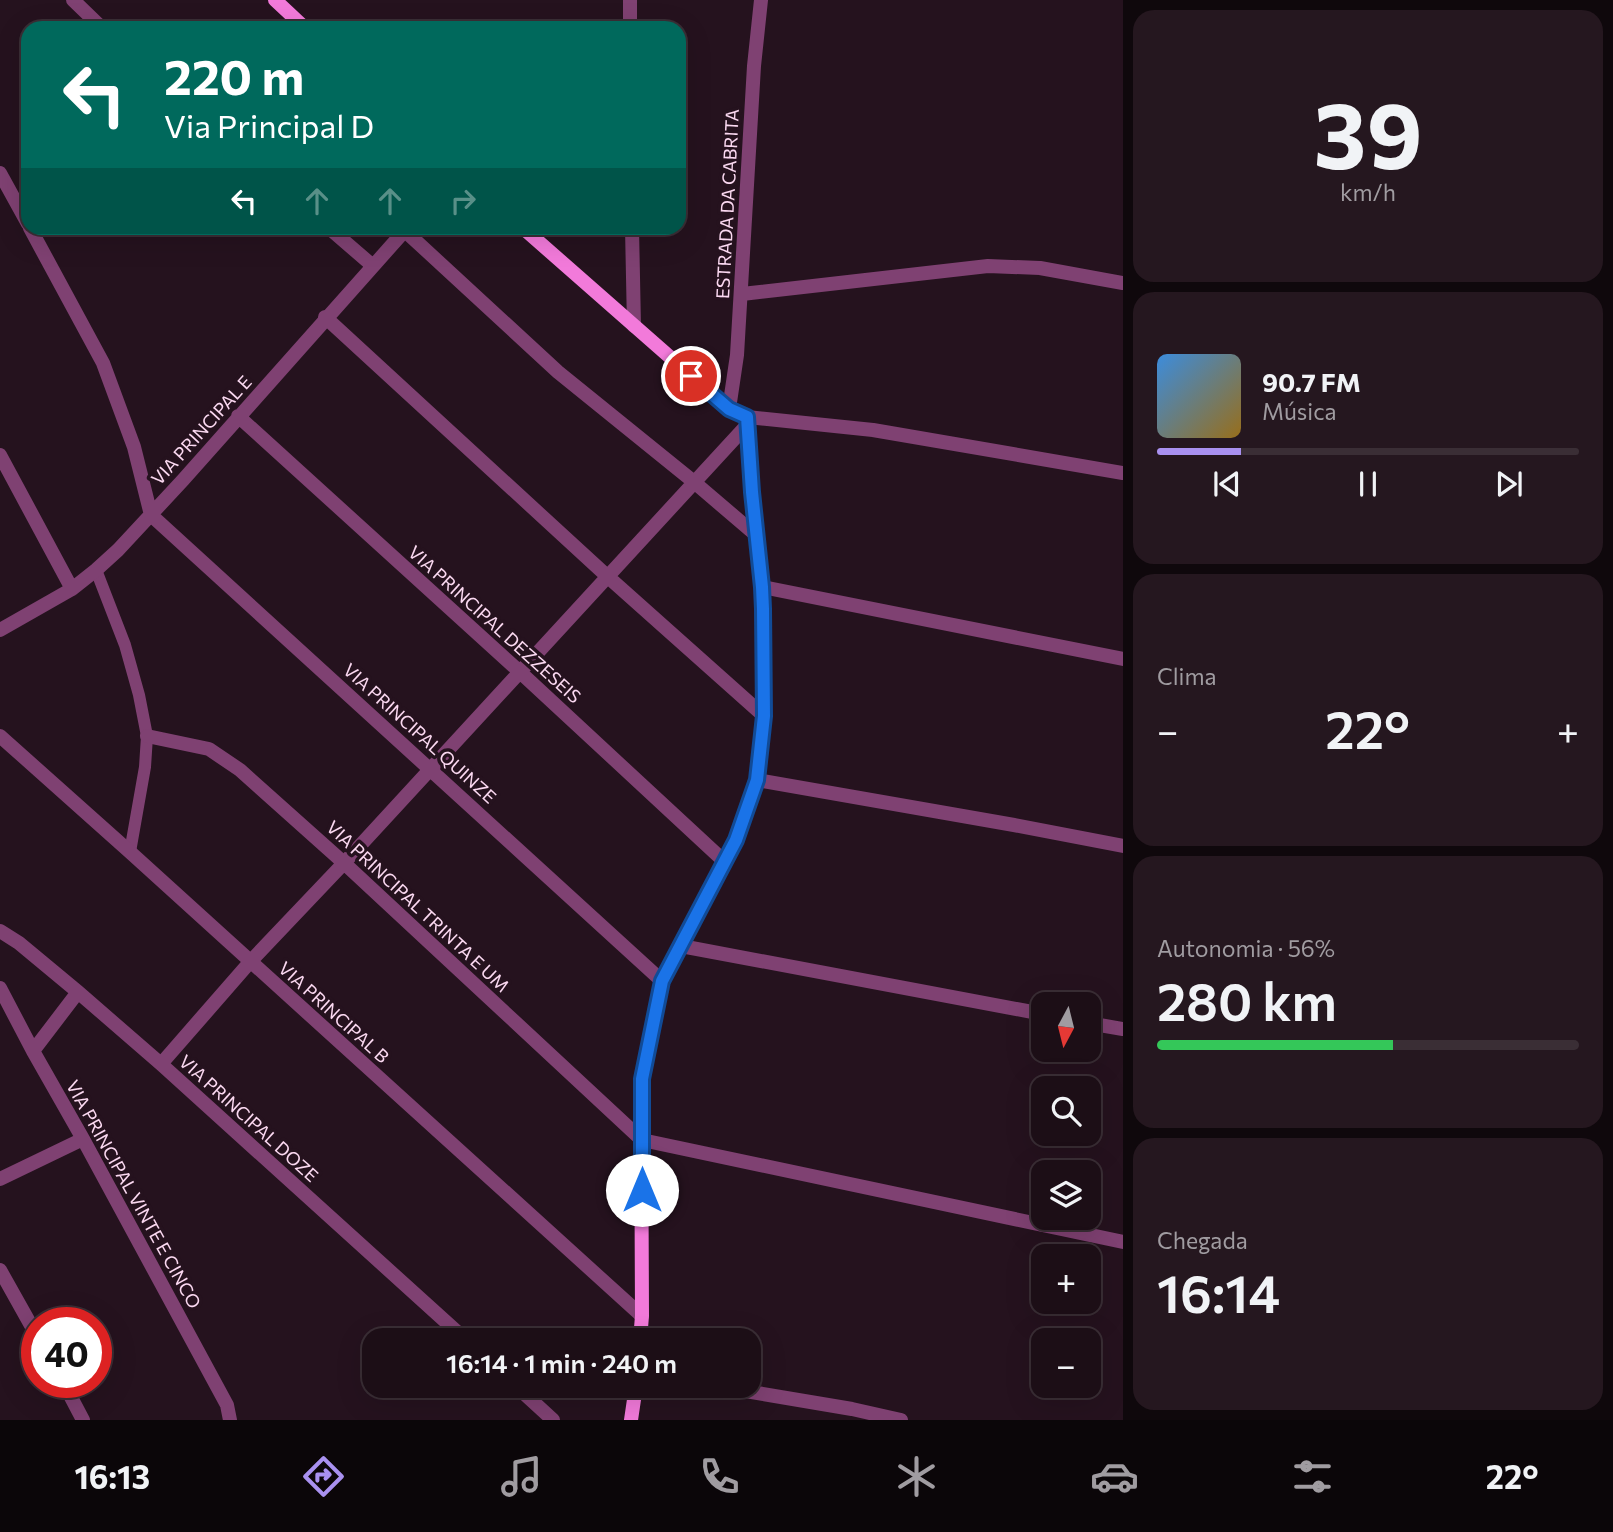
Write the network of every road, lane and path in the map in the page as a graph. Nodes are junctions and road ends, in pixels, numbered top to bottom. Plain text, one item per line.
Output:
1 (73, 0) edge
2 (275, 0) edge
3 (631, 0) edge
4 (761, 0) edge
5 (95, 21) edge
6 (298, 21) edge
7 (630, 21) edge
8 (0, 173) edge
9 (21, 211) edge
10 (34, 235) edge
11 (337, 235) edge
12 (400, 235) edge
13 (411, 235) edge
14 (531, 235) edge
15 (632, 235) edge
16 (373, 266) junction
17 (1123, 283) edge
18 (741, 293) junction
19 (326, 317) junction
20 (634, 326) junction
21 (729, 409) junction
22 (238, 416) junction
23 (748, 421) junction
24 (0, 455) edge
25 (1123, 473) edge
26 (694, 482) junction
27 (151, 515) junction
28 (756, 535) junction
29 (96, 570) junction
30 (607, 576) junction
31 (762, 587) junction
32 (72, 589) junction
33 (0, 630) edge
34 (1123, 659) edge
35 (520, 672) junction
36 (764, 716) junction
37 (147, 736) junction
38 (1, 738) edge
39 (430, 769) junction
40 (757, 780) junction
41 (1123, 846) edge
42 (130, 852) junction
43 (725, 862) junction
44 (344, 863) junction
45 (0, 931) edge
46 (681, 946) junction
47 (250, 962) junction
48 (662, 981) junction
49 (0, 988) edge
50 (78, 992) junction
51 (1031, 1012) edge
52 (1101, 1025) edge
53 (1123, 1029) edge
54 (33, 1051) junction
55 (161, 1064) junction
56 (83, 1139) junction
57 (642, 1140) junction
58 (0, 1179) edge
59 (1123, 1242) edge
60 (0, 1270) edge
61 (21, 1307) edge
62 (642, 1316) junction
63 (453, 1328) edge
64 (641, 1328) edge
65 (761, 1394) edge
66 (71, 1398) edge
67 (529, 1398) edge
68 (634, 1398) edge
69 (83, 1420) edge
70 (230, 1420) edge
71 (553, 1420) edge
72 (631, 1420) edge
73 (901, 1420) edge

1 - 5 street
2 - 6 street
3 - 7 street
4 - 18 street, ESTRADA DA CABRITA
8 - 9 street
10 - 27 street
11 - 16 street
12 - 16 street, VIA PRINCIPAL E
13 - 26 street
14 - 20 street
15 - 20 street
16 - 19 street, VIA PRINCIPAL E
17 - 18 street
18 - 21 street, ESTRADA DA CABRITA
19 - 22 street, VIA PRINCIPAL E
19 - 30 street
20 - 21 street
21 - 23 street
22 - 27 street, VIA PRINCIPAL E
22 - 35 street, VIA PRINCIPAL DEZZESEIS
23 - 25 street
23 - 26 street
23 - 28 street
24 - 32 street
26 - 28 street
26 - 30 street
27 - 29 street, VIA PRINCIPAL E
27 - 39 street, VIA PRINCIPAL QUINZE
28 - 31 street
29 - 32 street, VIA PRINCIPAL E
29 - 37 lane
30 - 35 street
30 - 36 street
31 - 34 street
31 - 36 street
32 - 33 street, VIA PRINCIPAL E
35 - 39 street
35 - 43 street, VIA PRINCIPAL DEZZESEIS
36 - 40 street
37 - 42 lane
37 - 44 street, VIA PRINCIPAL TRINTA E UM
38 - 42 street, VIA PRINCIPAL B
39 - 44 street
39 - 48 street, VIA PRINCIPAL QUINZE
40 - 41 street
40 - 43 street
42 - 47 street, VIA PRINCIPAL B
43 - 46 street
44 - 47 street
44 - 57 street, VIA PRINCIPAL TRINTA E UM
45 - 50 street, VIA PRINCIPAL DOZE
46 - 48 street
46 - 51 street
47 - 55 street
47 - 62 street, VIA PRINCIPAL B
48 - 57 street
49 - 54 street, VIA PRINCIPAL VINTE E CINCO
50 - 54 street
50 - 55 street, VIA PRINCIPAL DOZE
52 - 53 street
54 - 56 street, VIA PRINCIPAL VINTE E CINCO
55 - 63 street, VIA PRINCIPAL DOZE
56 - 58 street
56 - 70 street, VIA PRINCIPAL VINTE E CINCO
57 - 59 street
57 - 62 street
60 - 61 street
62 - 64 street
65 - 73 street
66 - 69 street
67 - 71 street
68 - 72 street

